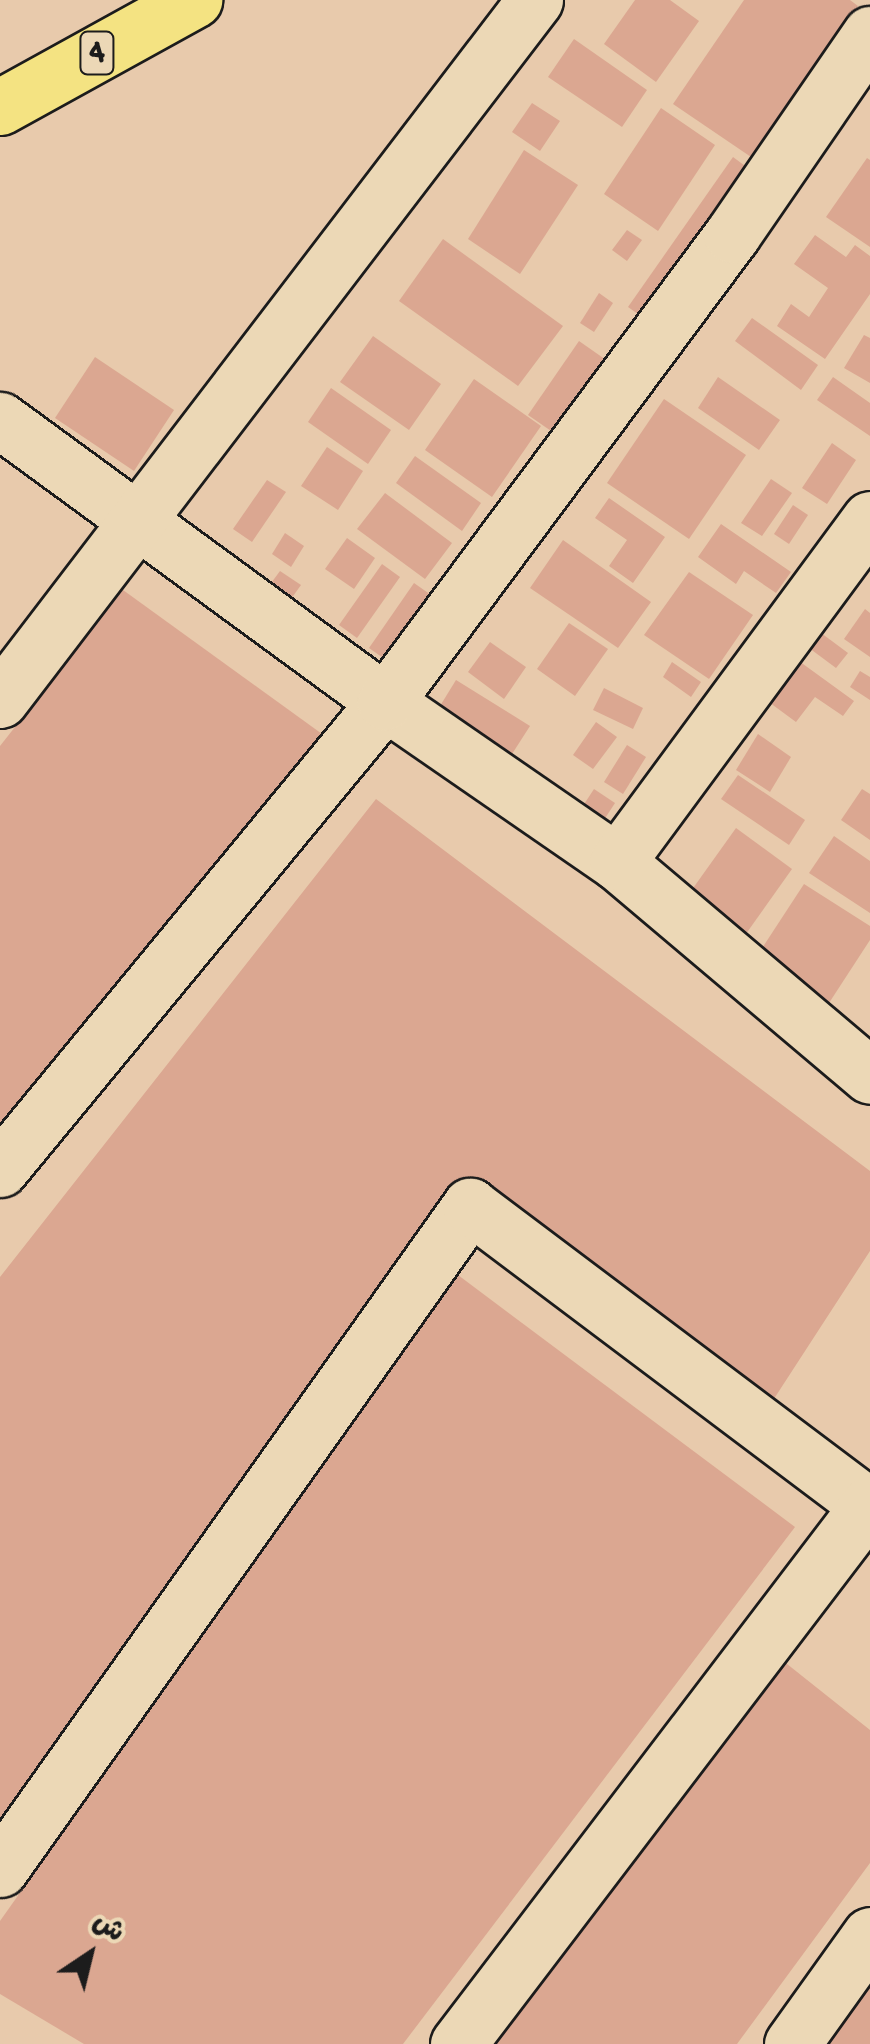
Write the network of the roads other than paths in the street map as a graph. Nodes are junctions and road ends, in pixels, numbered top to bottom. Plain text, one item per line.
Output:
1 (194, 0) edge
2 (535, 0) edge
3 (870, 34) edge
4 (0, 107) edge
5 (0, 420) edge
6 (870, 518) edge
7 (139, 523) junction
8 (0, 700) edge
9 (384, 702) junction
10 (617, 862) junction
11 (863, 1056) edge
12 (0, 1169) edge
13 (869, 1505) edge
14 (0, 1869) edge
15 (870, 1935) edge
16 (458, 2044) edge
17 (792, 2044) edge

1 - 4 highway, 4
2 - 7 street
3 - 9 street
5 - 7 street
6 - 10 street
7 - 8 street
7 - 9 street
9 - 10 street
9 - 12 street
10 - 11 street
13 - 14 street
13 - 16 street
15 - 17 street

